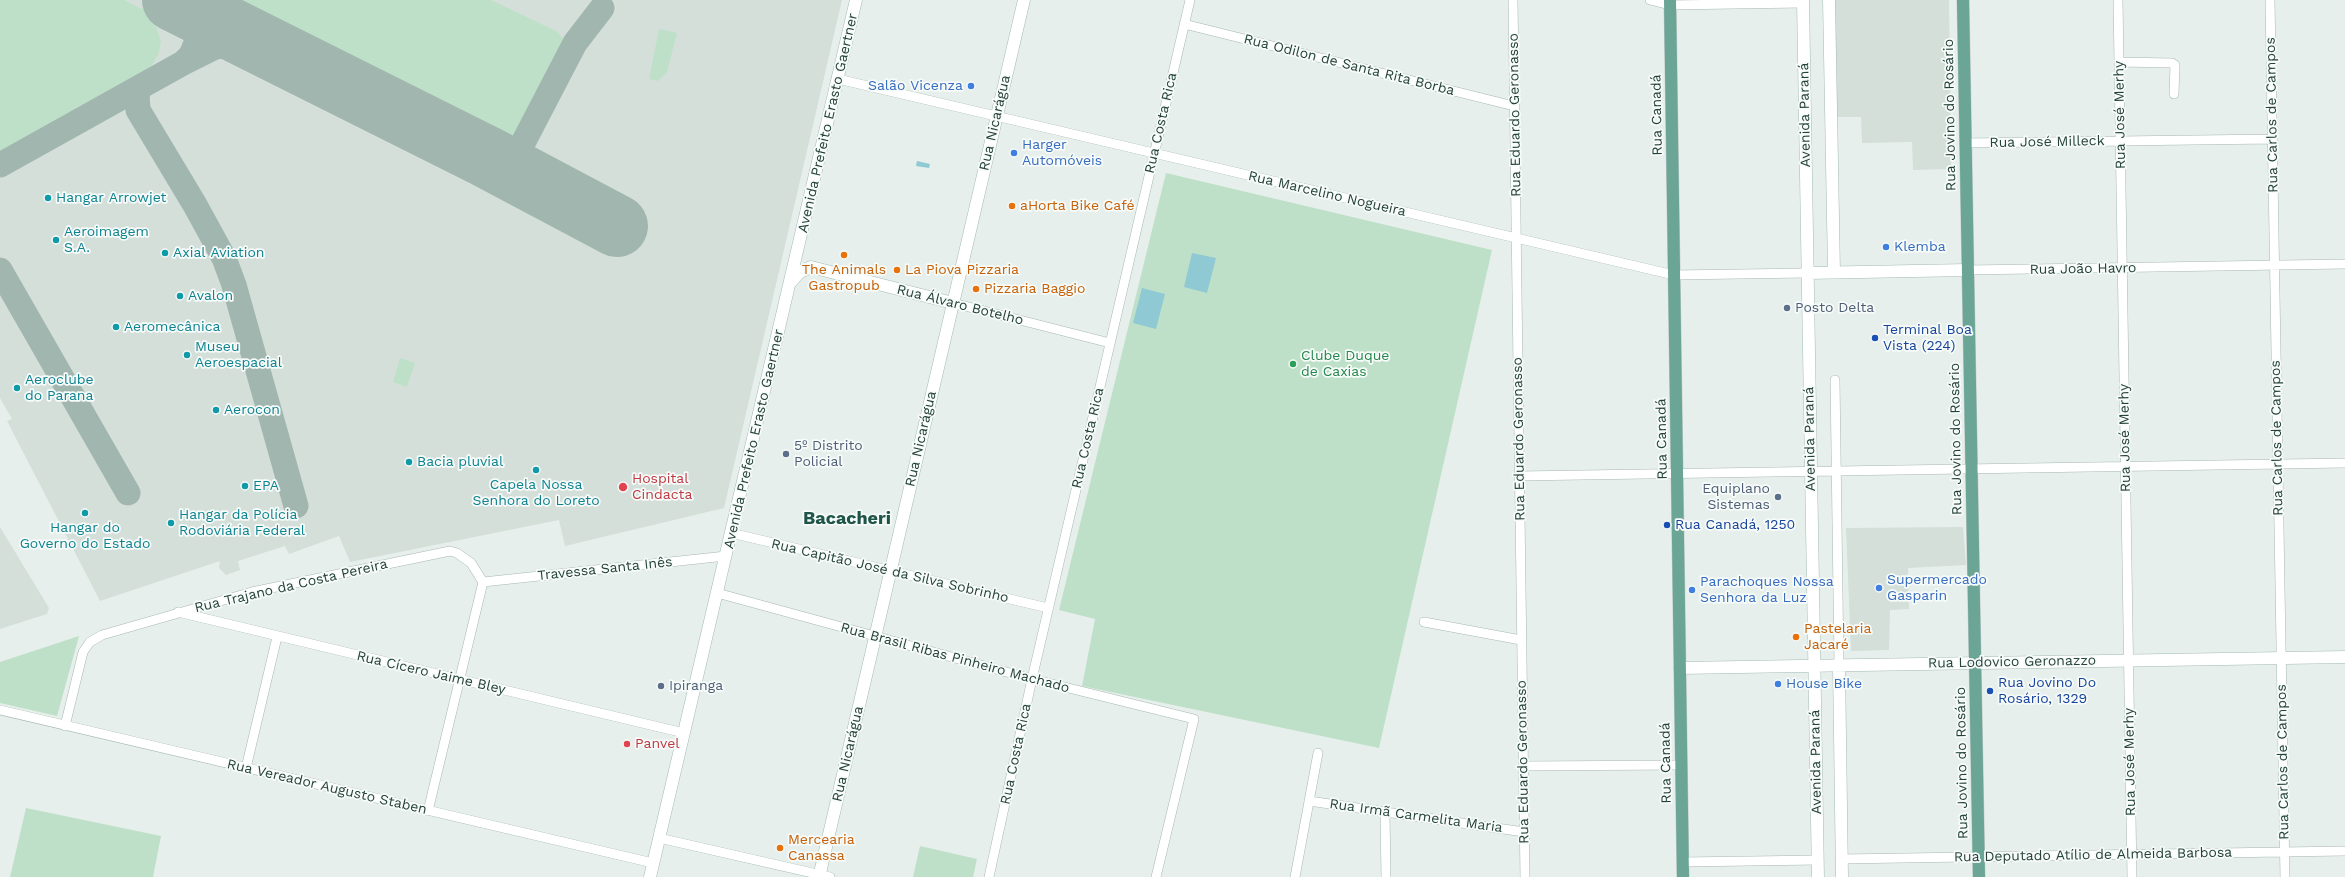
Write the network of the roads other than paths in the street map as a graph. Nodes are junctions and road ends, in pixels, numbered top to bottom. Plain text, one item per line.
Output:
1 (856, 0) edge
2 (1024, 0) edge
3 (1190, 0) edge
4 (1513, 0) edge
5 (1650, 0) edge
6 (1829, 0) edge
7 (1963, 0) edge
8 (2118, 0) edge
9 (2270, 0) edge
10 (1803, 1) edge
11 (1670, 2) edge
12 (1184, 24) junction
13 (2120, 62) junction
14 (838, 78) junction
15 (2174, 94) dead end
16 (1514, 106) junction
17 (997, 116) junction
18 (2272, 139) junction
19 (2120, 141) junction
20 (1966, 143) junction
21 (1154, 153) junction
22 (1516, 238) junction
23 (799, 245) junction
24 (2345, 264) edge
25 (2274, 265) junction
26 (811, 267) junction
27 (2122, 269) junction
28 (1968, 270) junction
29 (1834, 272) junction
30 (1807, 273) junction
31 (1821, 273) joint
32 (1674, 275) junction
33 (791, 282) junction
34 (953, 303) junction
35 (1110, 343) junction
36 (1834, 380) dead end
37 (2345, 463) edge
38 (2278, 464) junction
39 (2126, 466) junction
40 (1972, 469) junction
41 (1811, 471) junction
42 (1836, 471) junction
43 (1677, 474) junction
44 (1519, 476) junction
45 (731, 533) junction
46 (726, 556) junction
47 (890, 571) junction
48 (483, 582) junction
49 (717, 593) junction
50 (1048, 608) junction
51 (178, 612) junction
52 (1424, 622) dead end
53 (875, 636) junction
54 (277, 637) junction
55 (1521, 640) junction
56 (2345, 657) edge
57 (2281, 658) junction
58 (2129, 660) junction
59 (1975, 663) junction
60 (1839, 665) junction
61 (1814, 666) junction
62 (1680, 668) junction
63 (1032, 679) junction
64 (460, 680) junction
65 (0, 710) edge
66 (65, 726) junction
67 (684, 733) junction
68 (1318, 753) dead end
69 (1681, 764) junction
70 (1523, 766) junction
71 (246, 768) junction
72 (1309, 801) junction
73 (428, 811) junction
74 (1385, 812) junction
75 (1524, 832) junction
76 (659, 838) junction
77 (2345, 851) edge
78 (2284, 852) junction
79 (2132, 854) junction
80 (1978, 857) junction
81 (1842, 859) junction
82 (1818, 860) junction
83 (1683, 862) junction
84 (653, 863) junction
85 (823, 876) edge
86 (650, 877) edge
87 (989, 877) edge
88 (1156, 877) edge
89 (1295, 877) edge
90 (1386, 877) edge
91 (1524, 877) edge
92 (1683, 877) edge
93 (1818, 877) edge
94 (1842, 877) edge
95 (1979, 877) edge
96 (2132, 877) edge
97 (2285, 877) edge

1 - 14 main road, Avenida Prefeito Erasto Gaertner
2 - 17 main road, Rua Nicarágua
3 - 12 street, Rua Costa Rica
4 - 16 street, Rua Eduardo Geronasso
5 - 11 street
6 - 29 main road, Avenida Paraná
7 - 20 main road, Rua Jovino do Rosário
8 - 13 street, Rua José Merhy
9 - 18 street, Rua Carlos de Campos
10 - 11 street
10 - 30 main road, Avenida Paraná
11 - 32 main road, Rua Canadá
12 - 16 street, Rua Odilon de Santa Rita Borba
12 - 21 street, Rua Costa Rica
13 - 15 street
13 - 19 street, Rua José Merhy
14 - 17 street, Rua Marcelino Nogueira
14 - 23 main road, Avenida Prefeito Erasto Gaertner
16 - 22 street, Rua Eduardo Geronasso
17 - 21 street, Rua Marcelino Nogueira
17 - 34 main road, Rua Nicarágua
18 - 19 street, Rua José Milleck
18 - 25 street, Rua Carlos de Campos
19 - 20 street, Rua José Milleck
19 - 27 street, Rua José Merhy
20 - 28 main road, Rua Jovino do Rosário
21 - 22 street, Rua Marcelino Nogueira
21 - 35 street, Rua Costa Rica
22 - 32 street, Rua Marcelino Nogueira
22 - 44 street, Rua Eduardo Geronasso
23 - 26 main road
23 - 33 main road, Avenida Prefeito Erasto Gaertner
24 - 25 street, Rua João Havro
25 - 27 street, Rua João Havro
25 - 38 street, Rua Carlos de Campos
26 - 33 main road
26 - 34 main road, Rua Álvaro Botelho
27 - 28 street, Rua João Havro
27 - 39 street, Rua José Merhy
28 - 29 main road, Rua João Havro
28 - 40 main road, Rua Jovino do Rosário
29 - 31 main road, Rua João Havro
30 - 31 main road, Rua Marcelino Nogueira
30 - 32 street, Rua Marcelino Nogueira
30 - 41 main road, Avenida Paraná
32 - 43 main road, Rua Canadá
33 - 45 main road, Avenida Prefeito Erasto Gaertner
34 - 35 street, Rua Álvaro Botelho
34 - 47 main road, Rua Nicarágua
35 - 50 street, Rua Costa Rica
36 - 42 street, Avenida Paraná
37 - 38 street
38 - 39 street
38 - 57 street, Rua Carlos de Campos
39 - 40 street
39 - 58 street, Rua José Merhy
40 - 42 street
40 - 59 main road, Rua Jovino do Rosário
41 - 42 street
41 - 43 street
41 - 61 main road, Avenida Paraná
42 - 60 street, Avenida Paraná
43 - 44 street
43 - 62 main road, Rua Canadá
44 - 55 street, Rua Eduardo Geronasso
45 - 46 main road, Avenida Prefeito Erasto Gaertner
45 - 47 street, Rua Capitão José da Silva Sobrinho
46 - 48 street, Travessa Santa Inês
46 - 49 main road, Avenida Prefeito Erasto Gaertner
47 - 50 street, Rua Capitão José da Silva Sobrinho
47 - 53 main road, Rua Nicarágua
48 - 51 street, Rua Trajano da Costa Pereira
48 - 64 street
49 - 53 street, Rua Brasil Ribas Pinheiro Machado
49 - 67 main road, Avenida Prefeito Erasto Gaertner
50 - 63 street, Rua Costa Rica
51 - 54 street, Rua Cícero Jaime Bley
51 - 66 street, Rua Trajano da Costa Pereira
52 - 55 street
53 - 63 street, Rua Brasil Ribas Pinheiro Machado
53 - 85 main road, Rua Nicarágua
54 - 64 street, Rua Cícero Jaime Bley
54 - 71 street
55 - 70 street, Rua Eduardo Geronasso
56 - 57 main road, Rua Lodovico Geronazzo
57 - 58 main road, Rua Lodovico Geronazzo
57 - 78 street, Rua Carlos de Campos
58 - 59 main road, Rua Lodovico Geronazzo
58 - 79 street, Rua José Merhy
59 - 60 main road, Rua Lodovico Geronazzo
59 - 80 main road, Rua Jovino do Rosário
60 - 61 main road, Rua Lodovico Geronazzo
60 - 81 main road, Avenida Paraná
61 - 62 main road, Rua Lodovico Geronazzo
61 - 82 main road, Avenida Paraná
62 - 69 main road, Rua Canadá
63 - 87 street, Rua Costa Rica
63 - 88 street, Rua Brasil Ribas Pinheiro Machado
64 - 67 street, Rua Cícero Jaime Bley
64 - 73 street
65 - 66 street, Rua Vereador Augusto Staben
66 - 71 street, Rua Vereador Augusto Staben
67 - 76 main road, Avenida Prefeito Erasto Gaertner
68 - 72 street
69 - 70 street
69 - 83 main road, Rua Canadá
70 - 75 street, Rua Eduardo Geronasso
71 - 73 street, Rua Vereador Augusto Staben
72 - 74 street, Rua Irmã Carmelita Maria
72 - 89 street
73 - 84 street, Rua Vereador Augusto Staben
74 - 75 street, Rua Irmã Carmelita Maria
74 - 90 street
75 - 91 street, Rua Eduardo Geronasso
76 - 84 main road, Avenida Prefeito Erasto Gaertner
76 - 85 street
77 - 78 street, Rua Deputado Atílio de Almeida Barbosa
78 - 79 street, Rua Deputado Atílio de Almeida Barbosa
78 - 97 street, Rua Carlos de Campos
79 - 80 street, Rua Deputado Atílio de Almeida Barbosa
79 - 96 street, Rua José Merhy
80 - 81 street, Rua Deputado Atílio de Almeida Barbosa
80 - 95 main road, Rua Jovino do Rosário
81 - 94 main road, Avenida Paraná
82 - 83 street
82 - 93 main road, Avenida Paraná
83 - 92 main road, Rua Canadá
84 - 86 main road, Avenida Prefeito Erasto Gaertner

